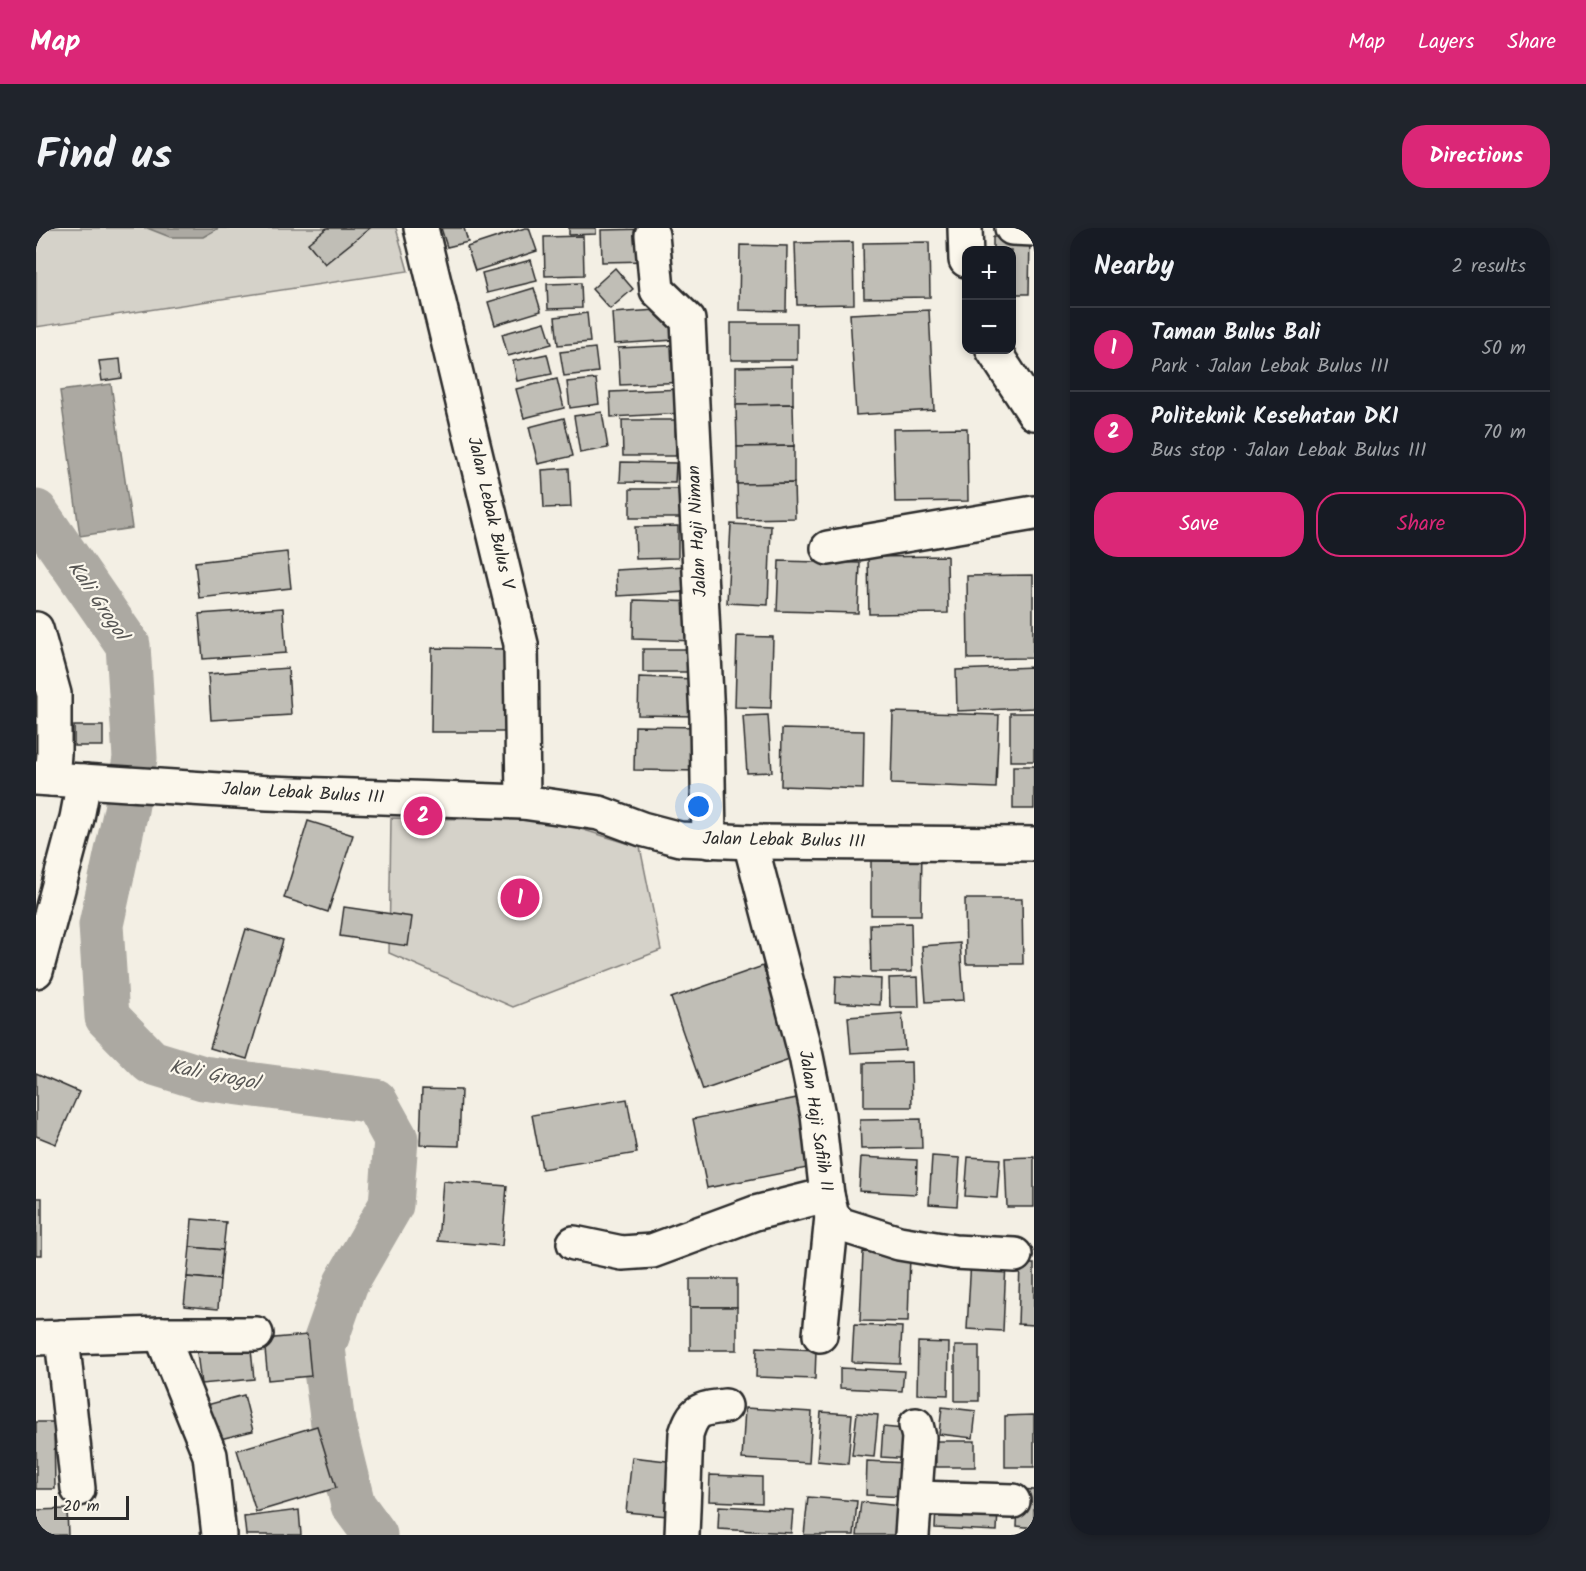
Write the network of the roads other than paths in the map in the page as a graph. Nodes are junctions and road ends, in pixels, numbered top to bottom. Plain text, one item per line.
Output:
1 (421, 228) edge
2 (965, 228) edge
3 (1012, 228) edge
4 (1034, 229) edge
5 (652, 235) dead end
6 (966, 246) edge
7 (996, 354) edge
8 (1034, 413) edge
9 (1034, 513) edge
10 (828, 548) dead end
11 (36, 629) edge
12 (44, 779) edge
13 (94, 782) junction
14 (523, 802) junction
15 (709, 841) junction
16 (750, 842) junction
17 (1034, 844) edge
18 (36, 971) edge
19 (829, 1205) junction
20 (574, 1243) dead end
21 (1015, 1255) dead end
22 (161, 1334) junction
23 (256, 1334) dead end
24 (820, 1335) dead end
25 (49, 1337) edge
26 (725, 1406) dead end
27 (916, 1425) dead end
28 (78, 1489) dead end
29 (916, 1498) junction
30 (1013, 1501) dead end
31 (219, 1535) edge
32 (682, 1535) edge
33 (912, 1535) edge

1 - 14 street, Jalan Lebak Bulus V
2 - 6 street
3 - 4 street
5 - 15 street, Jalan Haji Niman
7 - 8 street
9 - 10 street
11 - 12 street
12 - 13 street, Jalan Lebak Bulus III
13 - 14 street, Jalan Lebak Bulus III
13 - 18 street
14 - 15 street, Jalan Lebak Bulus III
15 - 16 street, Jalan Lebak Bulus III
16 - 17 street, Jalan Lebak Bulus III
16 - 19 street, Jalan Haji Safiih II
19 - 20 street
19 - 21 street, Jalan Haji Safiih II
19 - 24 street
22 - 23 street
22 - 25 street
22 - 31 street
25 - 28 street
26 - 32 street
27 - 29 street
29 - 30 street
29 - 33 street

